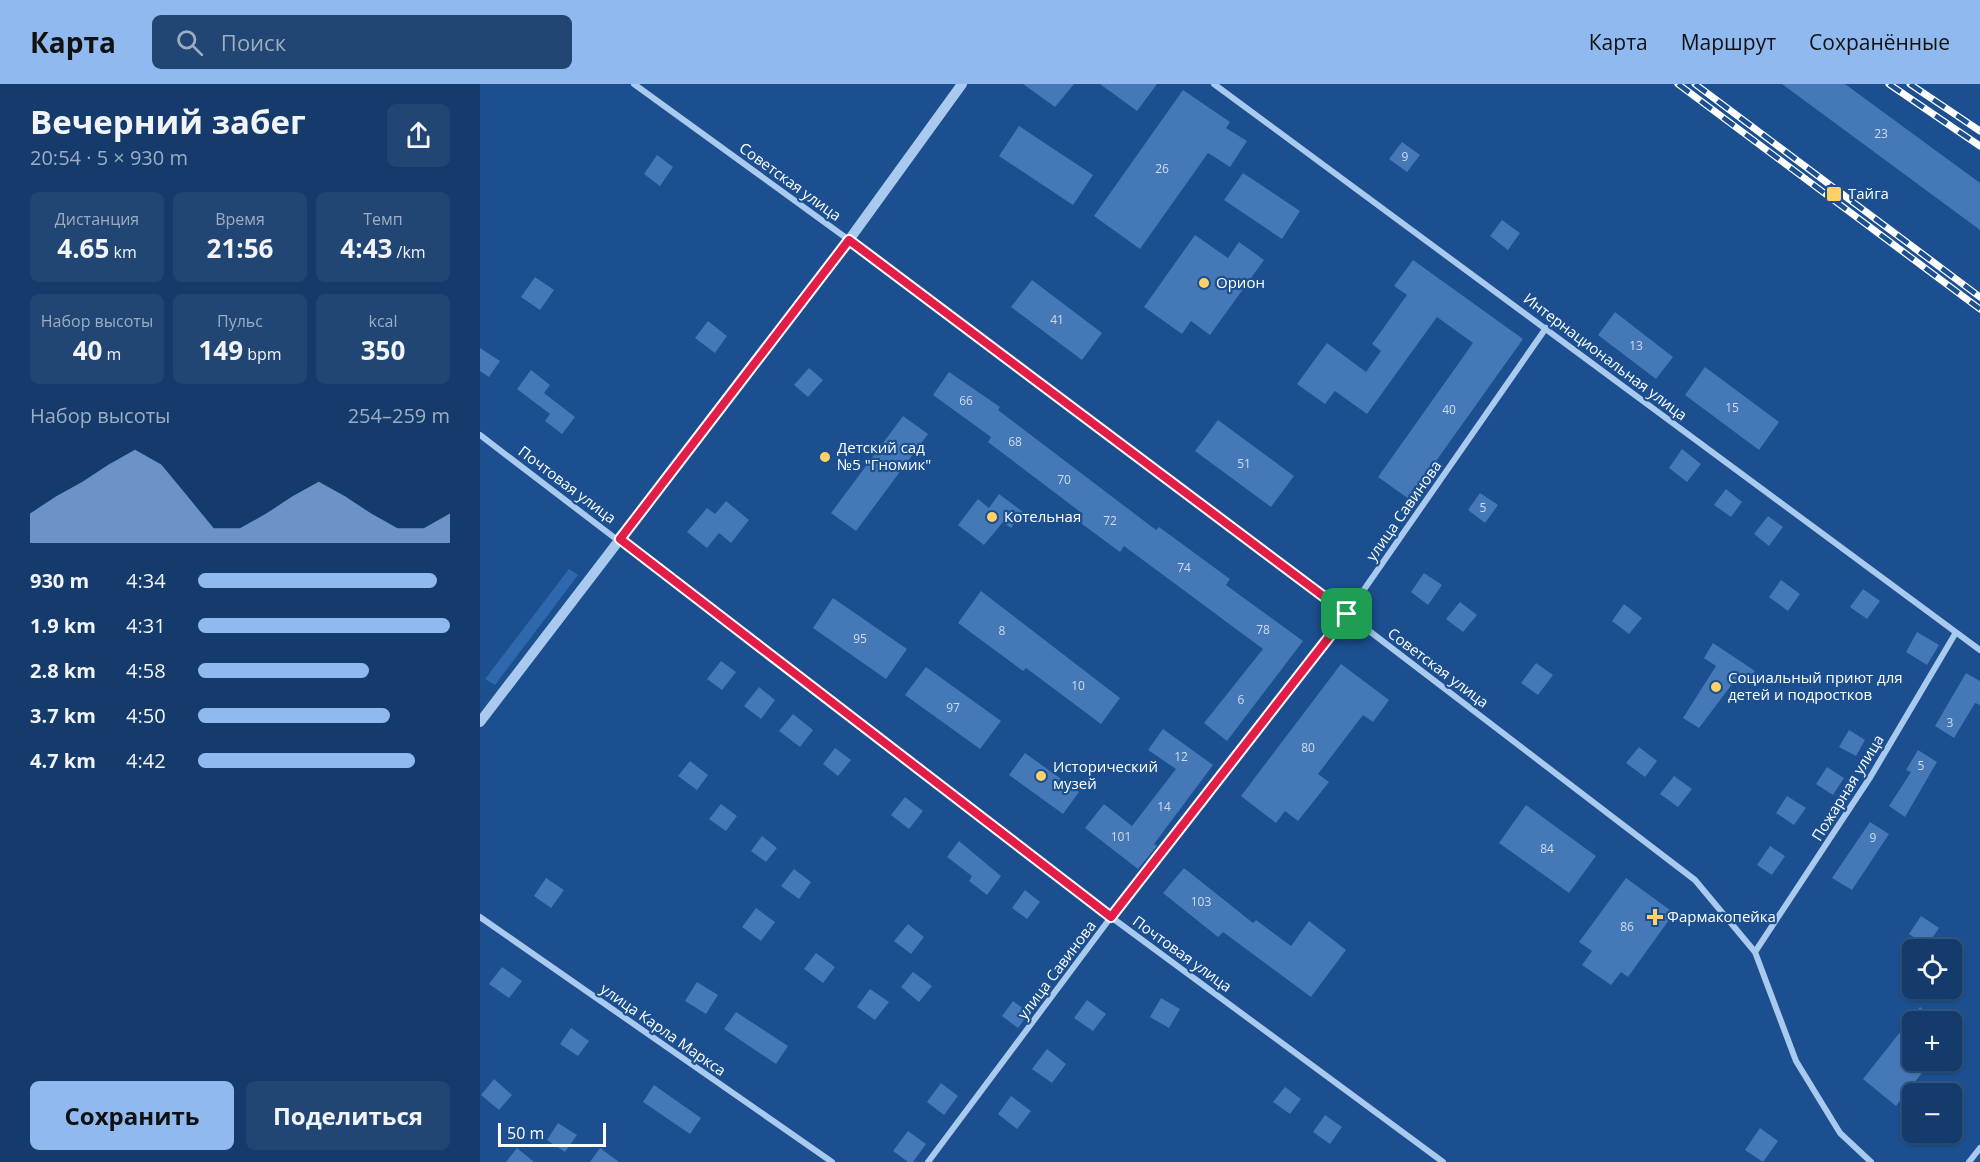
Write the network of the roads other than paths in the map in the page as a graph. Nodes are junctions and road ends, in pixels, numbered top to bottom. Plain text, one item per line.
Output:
1 (634, 84) edge
2 (962, 84) edge
3 (1214, 84) edge
4 (849, 240) junction
5 (1546, 328) junction
6 (480, 435) edge
7 (620, 539) junction
8 (1347, 614) junction
9 (1955, 633) junction
10 (1980, 650) edge
11 (480, 722) edge
12 (480, 917) edge
13 (1111, 917) junction
14 (1755, 952) junction
15 (1980, 1148) edge
16 (832, 1162) edge
17 (928, 1162) edge
18 (1443, 1162) edge
19 (1871, 1162) edge
20 (1969, 1162) edge

1 - 4 street, Советская улица
2 - 4 street
3 - 5 street, Интернациональная улица
4 - 7 street
4 - 8 street, Советская улица
5 - 8 street, улица Савинова
5 - 9 street, Интернациональная улица
6 - 7 street, Почтовая улица
7 - 11 street
7 - 13 street, Почтовая улица
8 - 13 street, улица Савинова
8 - 14 street, Советская улица
9 - 10 street, Интернациональная улица
9 - 14 street, Пожарная улица
12 - 16 street, улица Карла Маркса
13 - 17 street, улица Савинова
13 - 18 street, Почтовая улица
14 - 19 street, Советская улица
15 - 20 street

